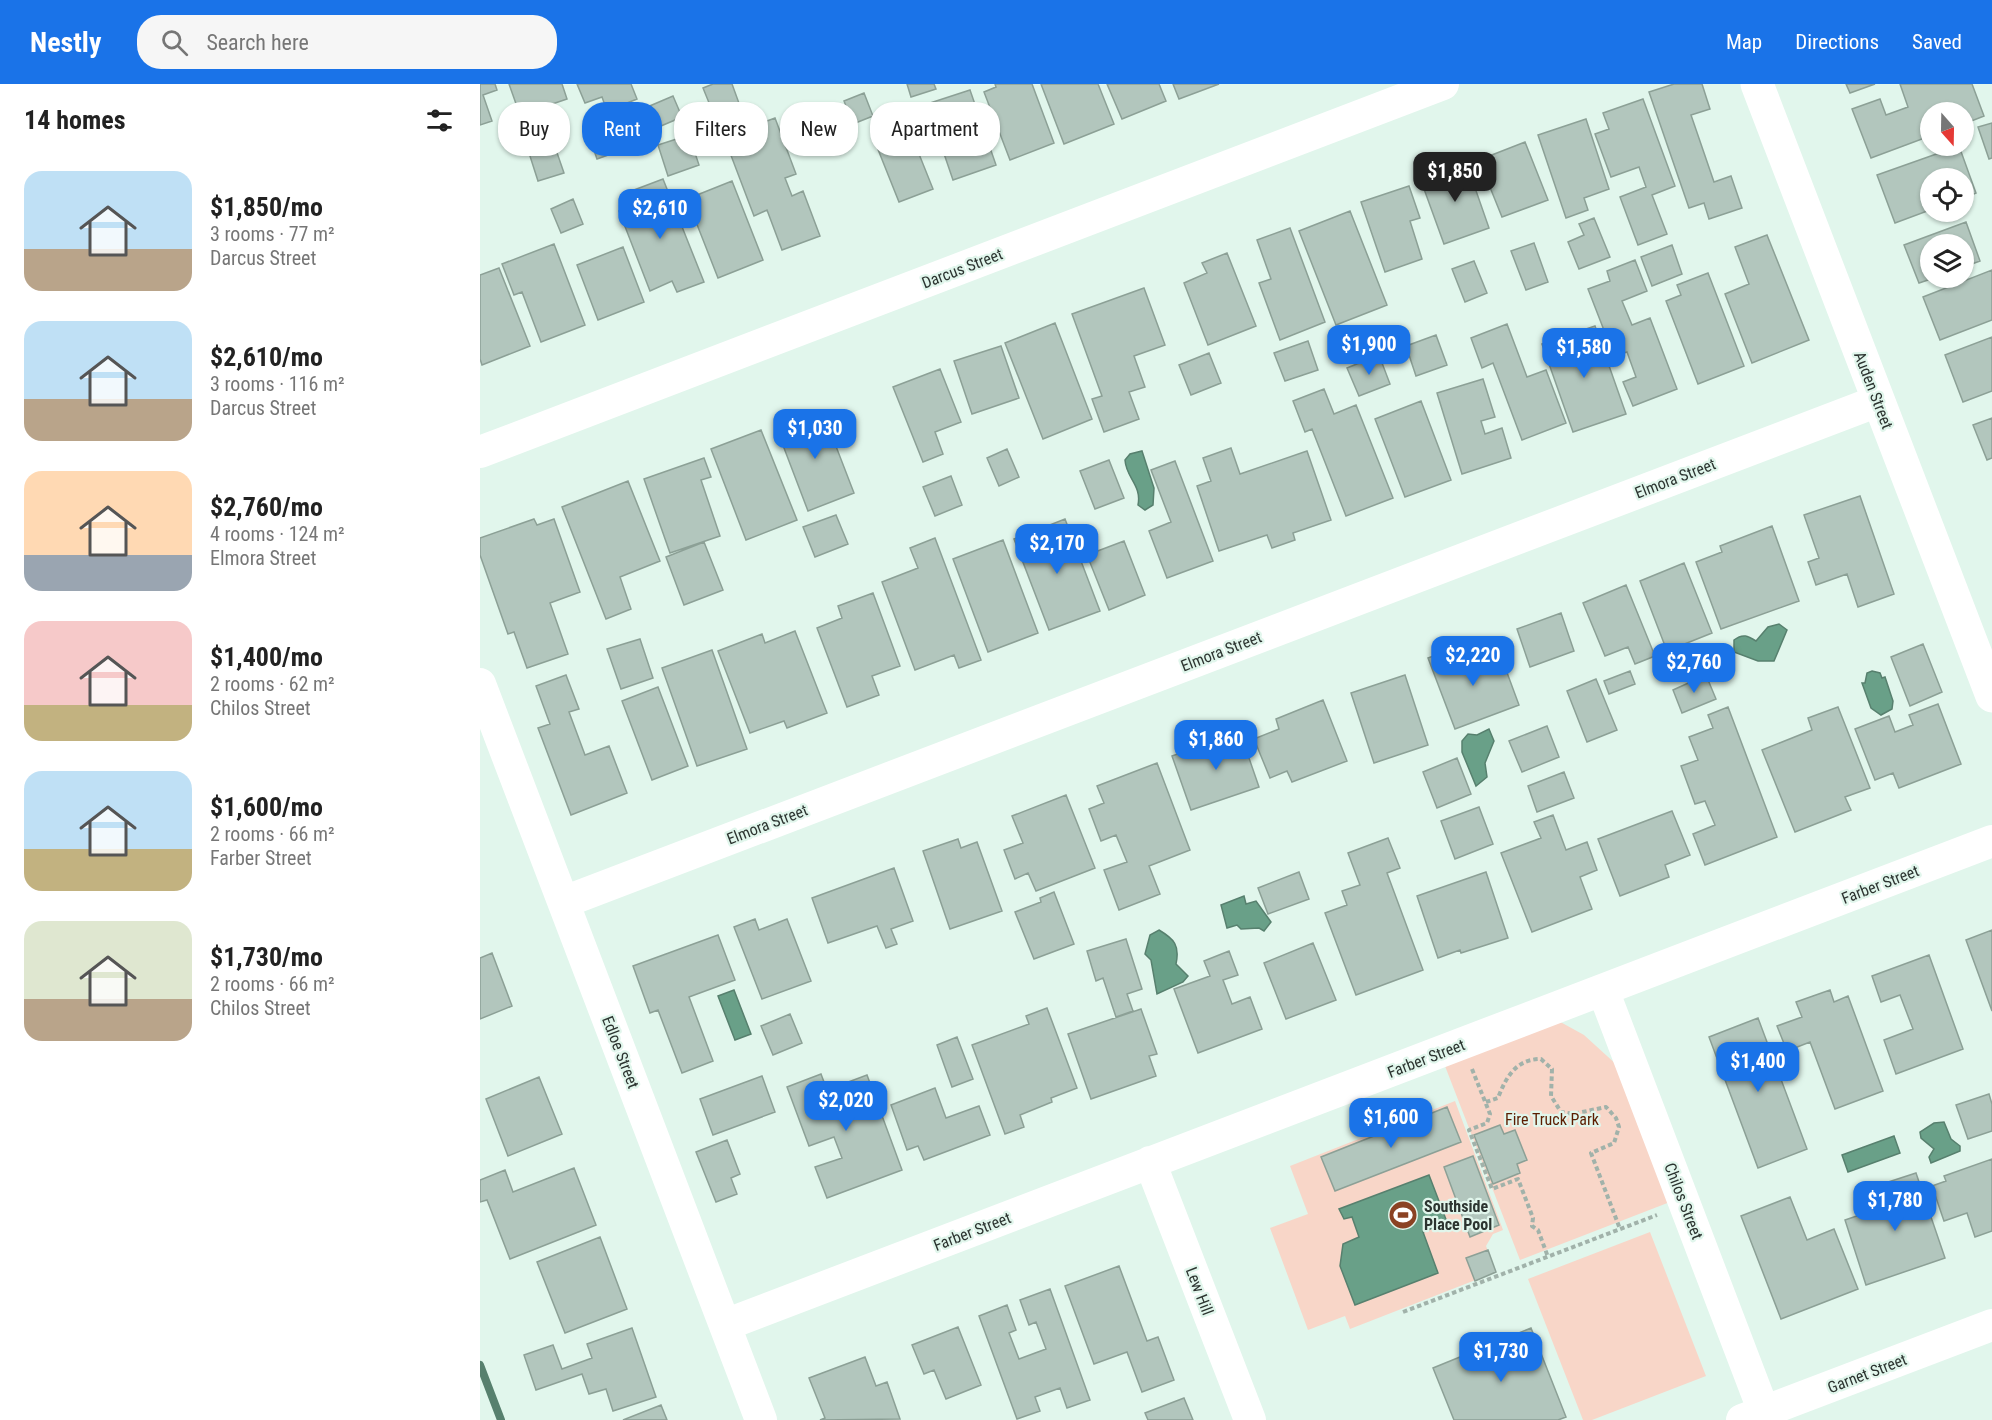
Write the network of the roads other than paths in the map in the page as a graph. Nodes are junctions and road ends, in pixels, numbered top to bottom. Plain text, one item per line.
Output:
1 (1443, 84) edge
2 (1757, 84) edge
3 (1878, 401) junction
4 (480, 452) edge
5 (480, 684) edge
6 (1992, 696) edge
7 (1992, 841) edge
8 (564, 902) junction
9 (1603, 990) junction
10 (1150, 1162) junction
11 (725, 1325) junction
12 (1992, 1325) edge
13 (1753, 1416) edge
14 (761, 1420) edge
15 (1250, 1420) edge

1 - 4 street, Darcus Street
2 - 3 street, Auden Street
3 - 6 street, Auden Street
3 - 8 street, Elmora Street
5 - 8 street, Edloe Street
7 - 9 street, Farber Street
8 - 11 street, Edloe Street
9 - 10 street, Farber Street
9 - 13 street, Chilos Street
10 - 11 street, Farber Street
10 - 15 street, Lew Hill
11 - 14 street, Edloe Street
12 - 13 street, Garnet Street

